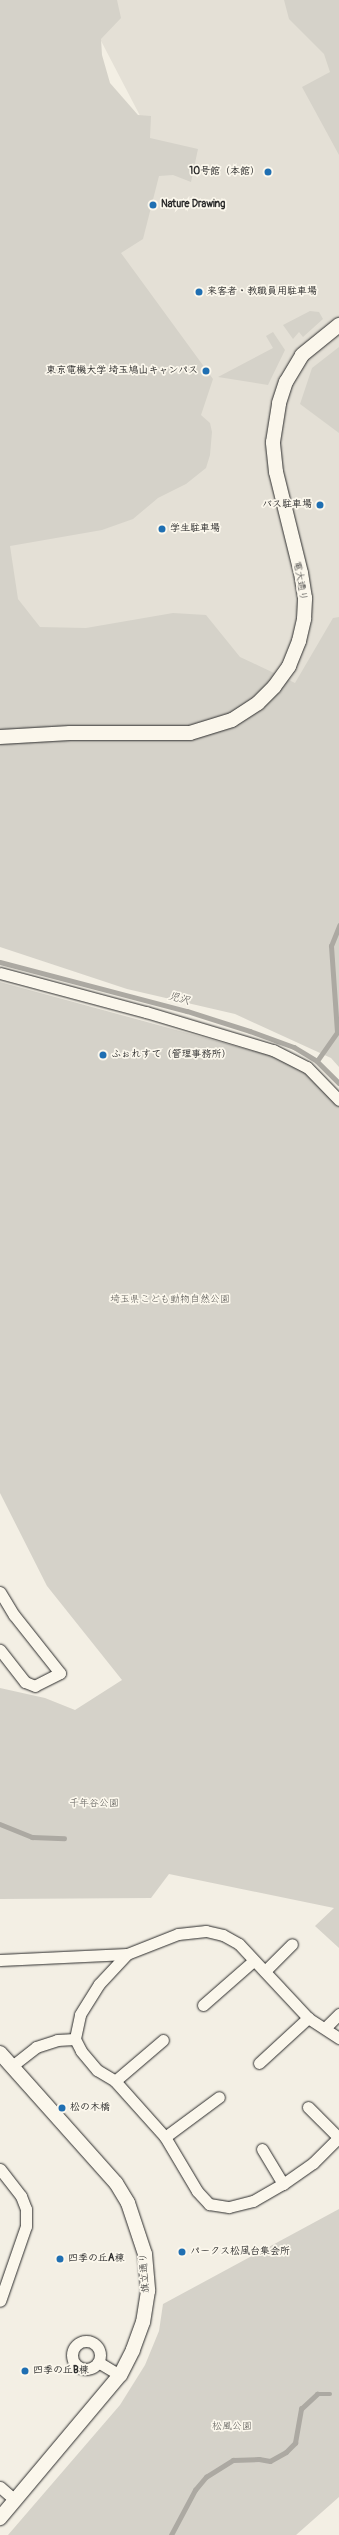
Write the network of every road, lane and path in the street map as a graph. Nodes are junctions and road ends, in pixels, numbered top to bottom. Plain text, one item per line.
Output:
1 (339, 325) edge
2 (0, 737) edge
3 (0, 973) edge
4 (339, 1100) edge
5 (0, 1592) edge
6 (0, 1650) edge
7 (292, 1944) dead end
8 (127, 1954) junction
9 (0, 1960) edge
10 (253, 1961) junction
11 (265, 1972) junction
12 (204, 2005) dead end
13 (339, 2014) edge
14 (308, 2018) junction
15 (325, 2028) junction
16 (339, 2038) edge
17 (75, 2039) junction
18 (163, 2040) dead end
19 (0, 2053) edge
20 (259, 2063) dead end
21 (12, 2066) junction
22 (115, 2081) junction
23 (220, 2097) dead end
24 (308, 2107) dead end
25 (165, 2137) junction
26 (339, 2138) edge
27 (262, 2149) dead end
28 (0, 2170) edge
29 (283, 2184) junction
30 (0, 2301) edge
31 (98, 2362) dead end
32 (120, 2376) junction
33 (0, 2487) edge
34 (15, 2500) junction
35 (0, 2518) edge

1 - 2 street, 電大通り
3 - 4 street
5 - 6 street
7 - 11 street
8 - 9 street
8 - 10 street
8 - 17 street
10 - 11 street
10 - 12 street
11 - 14 street
13 - 15 street
14 - 15 street
14 - 20 street
15 - 16 street
17 - 21 street
17 - 22 street
18 - 22 street
19 - 21 street, 旗立通り
21 - 32 street, 旗立通り
22 - 25 street
23 - 25 street
24 - 26 street
25 - 29 street
26 - 29 street
27 - 29 street
28 - 30 street
31 - 32 street
32 - 34 street, 旗立通り
33 - 34 street
34 - 35 street, 旗立通り

